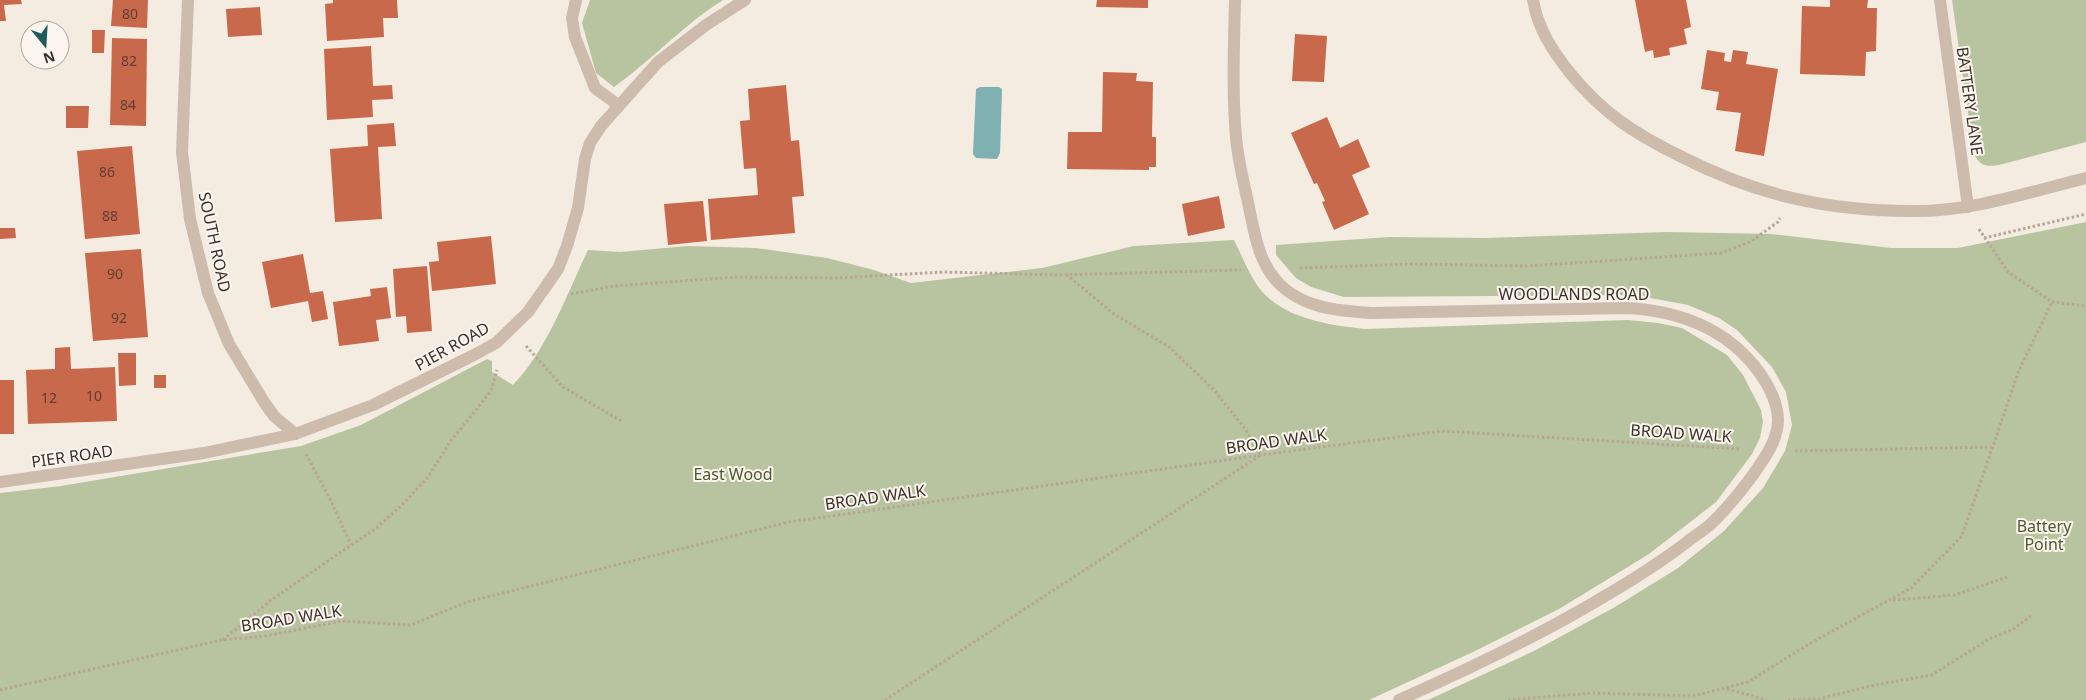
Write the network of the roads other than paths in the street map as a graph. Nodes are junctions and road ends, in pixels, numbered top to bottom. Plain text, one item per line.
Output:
1 (188, 0) edge
2 (576, 0) edge
3 (745, 0) edge
4 (1234, 0) edge
5 (1533, 0) edge
6 (1940, 0) edge
7 (618, 105) junction
8 (2086, 178) edge
9 (1968, 207) junction
10 (295, 434) junction
11 (0, 482) edge
12 (1399, 700) edge

1 - 10 street, SOUTH ROAD
2 - 7 street
3 - 7 street, PIER ROAD
4 - 12 street, WOODLANDS ROAD
5 - 9 street
6 - 9 street, BATTERY LANE
7 - 10 street, PIER ROAD
8 - 9 street
10 - 11 street, PIER ROAD

